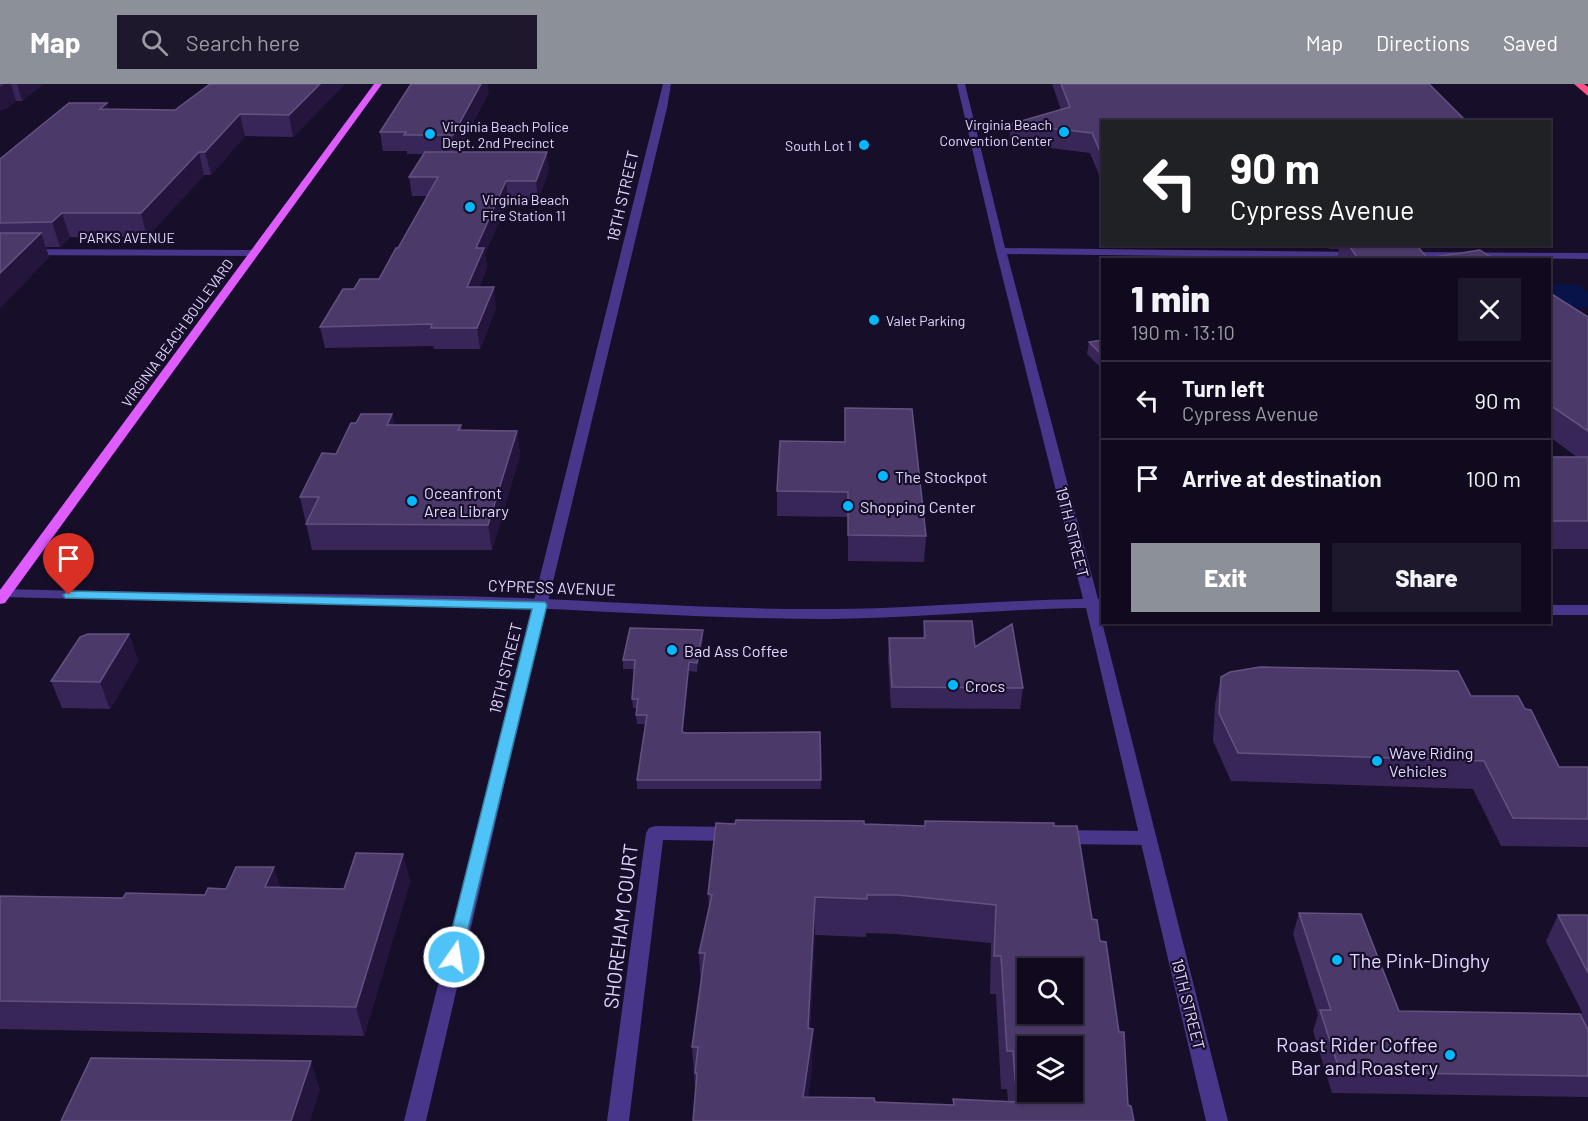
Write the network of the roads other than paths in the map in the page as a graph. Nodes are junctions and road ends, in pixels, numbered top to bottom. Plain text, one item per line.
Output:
1 (378, 84) edge
2 (666, 84) edge
3 (962, 84) edge
4 (1579, 84) edge
5 (1588, 93) edge
6 (1001, 251) junction
7 (0, 252) edge
8 (254, 253) junction
9 (1373, 255) edge
10 (1397, 255) edge
11 (1588, 256) edge
12 (1303, 257) edge
13 (2, 595) edge
14 (1097, 603) edge
15 (540, 605) junction
16 (1551, 610) edge
17 (1588, 610) edge
18 (1101, 621) edge
19 (1102, 624) edge
20 (750, 834) edge
21 (1037, 837) edge
22 (1148, 838) junction
23 (415, 1121) edge
24 (618, 1121) edge
25 (1217, 1121) edge

1 - 8 main road, VIRGINIA BEACH BOULEVARD
2 - 15 street, 18TH STREET
3 - 6 street, 19TH STREET
4 - 5 highway
6 - 12 street
6 - 14 street, 19TH STREET
7 - 8 street, PARKS AVENUE
8 - 13 main road, VIRGINIA BEACH BOULEVARD
9 - 12 street
10 - 11 street
13 - 15 street, CYPRESS AVENUE
14 - 15 street, CYPRESS AVENUE
14 - 18 street, 19TH STREET
15 - 23 street, 18TH STREET
16 - 17 street
19 - 22 street, 19TH STREET
20 - 24 street, SHOREHAM COURT
21 - 22 street
22 - 25 street, 19TH STREET

